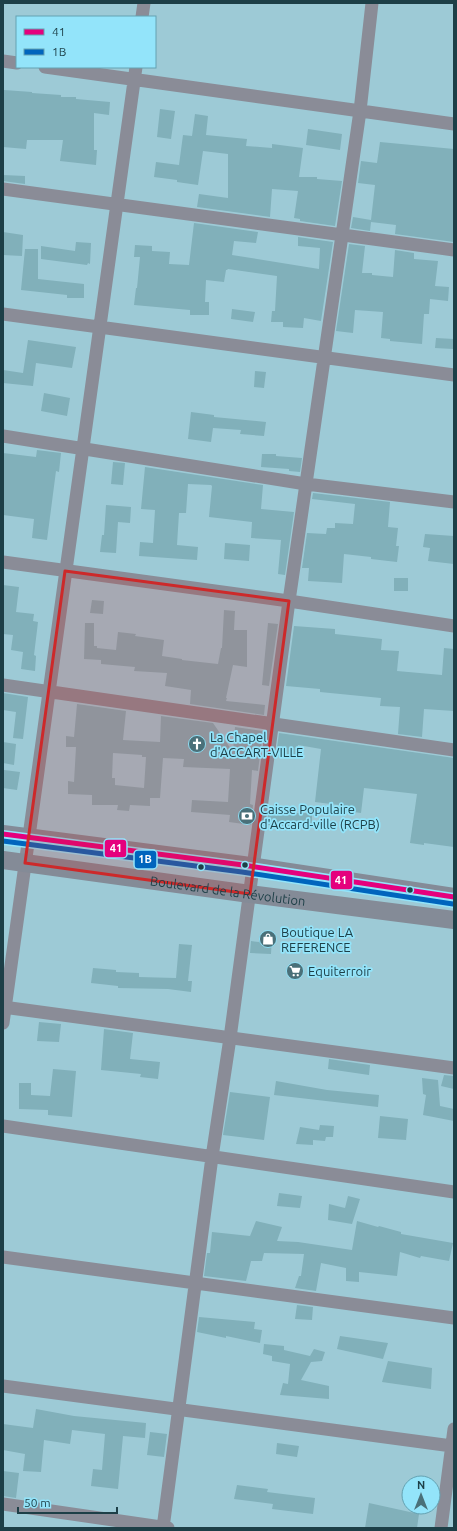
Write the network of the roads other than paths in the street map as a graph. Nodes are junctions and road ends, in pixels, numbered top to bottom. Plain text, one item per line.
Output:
1 (144, 3) edge
2 (372, 3) edge
3 (142, 16) edge
4 (3, 61) edge
5 (16, 63) edge
6 (60, 68) edge
7 (135, 73) edge
8 (360, 111) junction
9 (454, 124) edge
10 (3, 189) edge
11 (117, 204) junction
12 (342, 235) junction
13 (454, 250) edge
14 (3, 314) edge
15 (100, 327) junction
16 (325, 358) junction
17 (454, 375) edge
18 (3, 436) edge
19 (83, 448) junction
20 (306, 484) junction
21 (454, 502) edge
22 (3, 562) edge
23 (65, 571) junction
24 (289, 601) junction
25 (454, 626) edge
26 (3, 685) edge
27 (49, 691) junction
28 (272, 724) junction
29 (454, 750) edge
30 (3, 834) edge
31 (28, 838) junction
32 (3, 860) edge
33 (25, 863) junction
34 (254, 866) junction
35 (250, 894) junction
36 (454, 897) edge
37 (454, 920) edge
38 (4, 1007) edge
39 (3, 1023) edge
40 (230, 1038) junction
41 (454, 1068) edge
42 (3, 1126) edge
43 (212, 1157) junction
44 (454, 1192) edge
45 (3, 1257) edge
46 (194, 1283) junction
47 (454, 1318) edge
48 (3, 1386) edge
49 (178, 1408) junction
50 (454, 1429) edge
51 (452, 1446) junction
52 (3, 1504) edge
53 (165, 1528) edge
54 (441, 1528) edge

1 - 3 street
2 - 8 street
4 - 5 street
6 - 7 street
7 - 8 street
7 - 11 street
8 - 9 street
8 - 12 street
10 - 11 street
11 - 12 street
11 - 15 street
12 - 13 street
12 - 16 street
14 - 15 street
15 - 16 street
15 - 19 street
16 - 17 street
16 - 20 street
18 - 19 street
19 - 20 street
19 - 23 street
20 - 21 street
20 - 24 street
22 - 23 street
23 - 24 street
23 - 27 street
24 - 25 street
24 - 28 street
26 - 27 street
27 - 28 street
27 - 31 street
28 - 29 street
28 - 34 street
30 - 31 main road, Boulevard de la Révolution
31 - 33 street
31 - 34 main road, Boulevard de la Révolution
32 - 33 main road, Boulevard de la Révolution
33 - 35 main road, Boulevard de la Révolution
33 - 38 street
34 - 35 street
34 - 36 main road, Boulevard de la Révolution
35 - 37 main road, Boulevard de la Révolution
35 - 40 street
38 - 39 street
38 - 40 street
40 - 41 street
40 - 43 street
42 - 43 street
43 - 44 street
43 - 46 street
45 - 46 street
46 - 47 street
46 - 49 street
48 - 49 street
49 - 51 street
49 - 53 street
50 - 51 street
51 - 54 street
52 - 53 street

